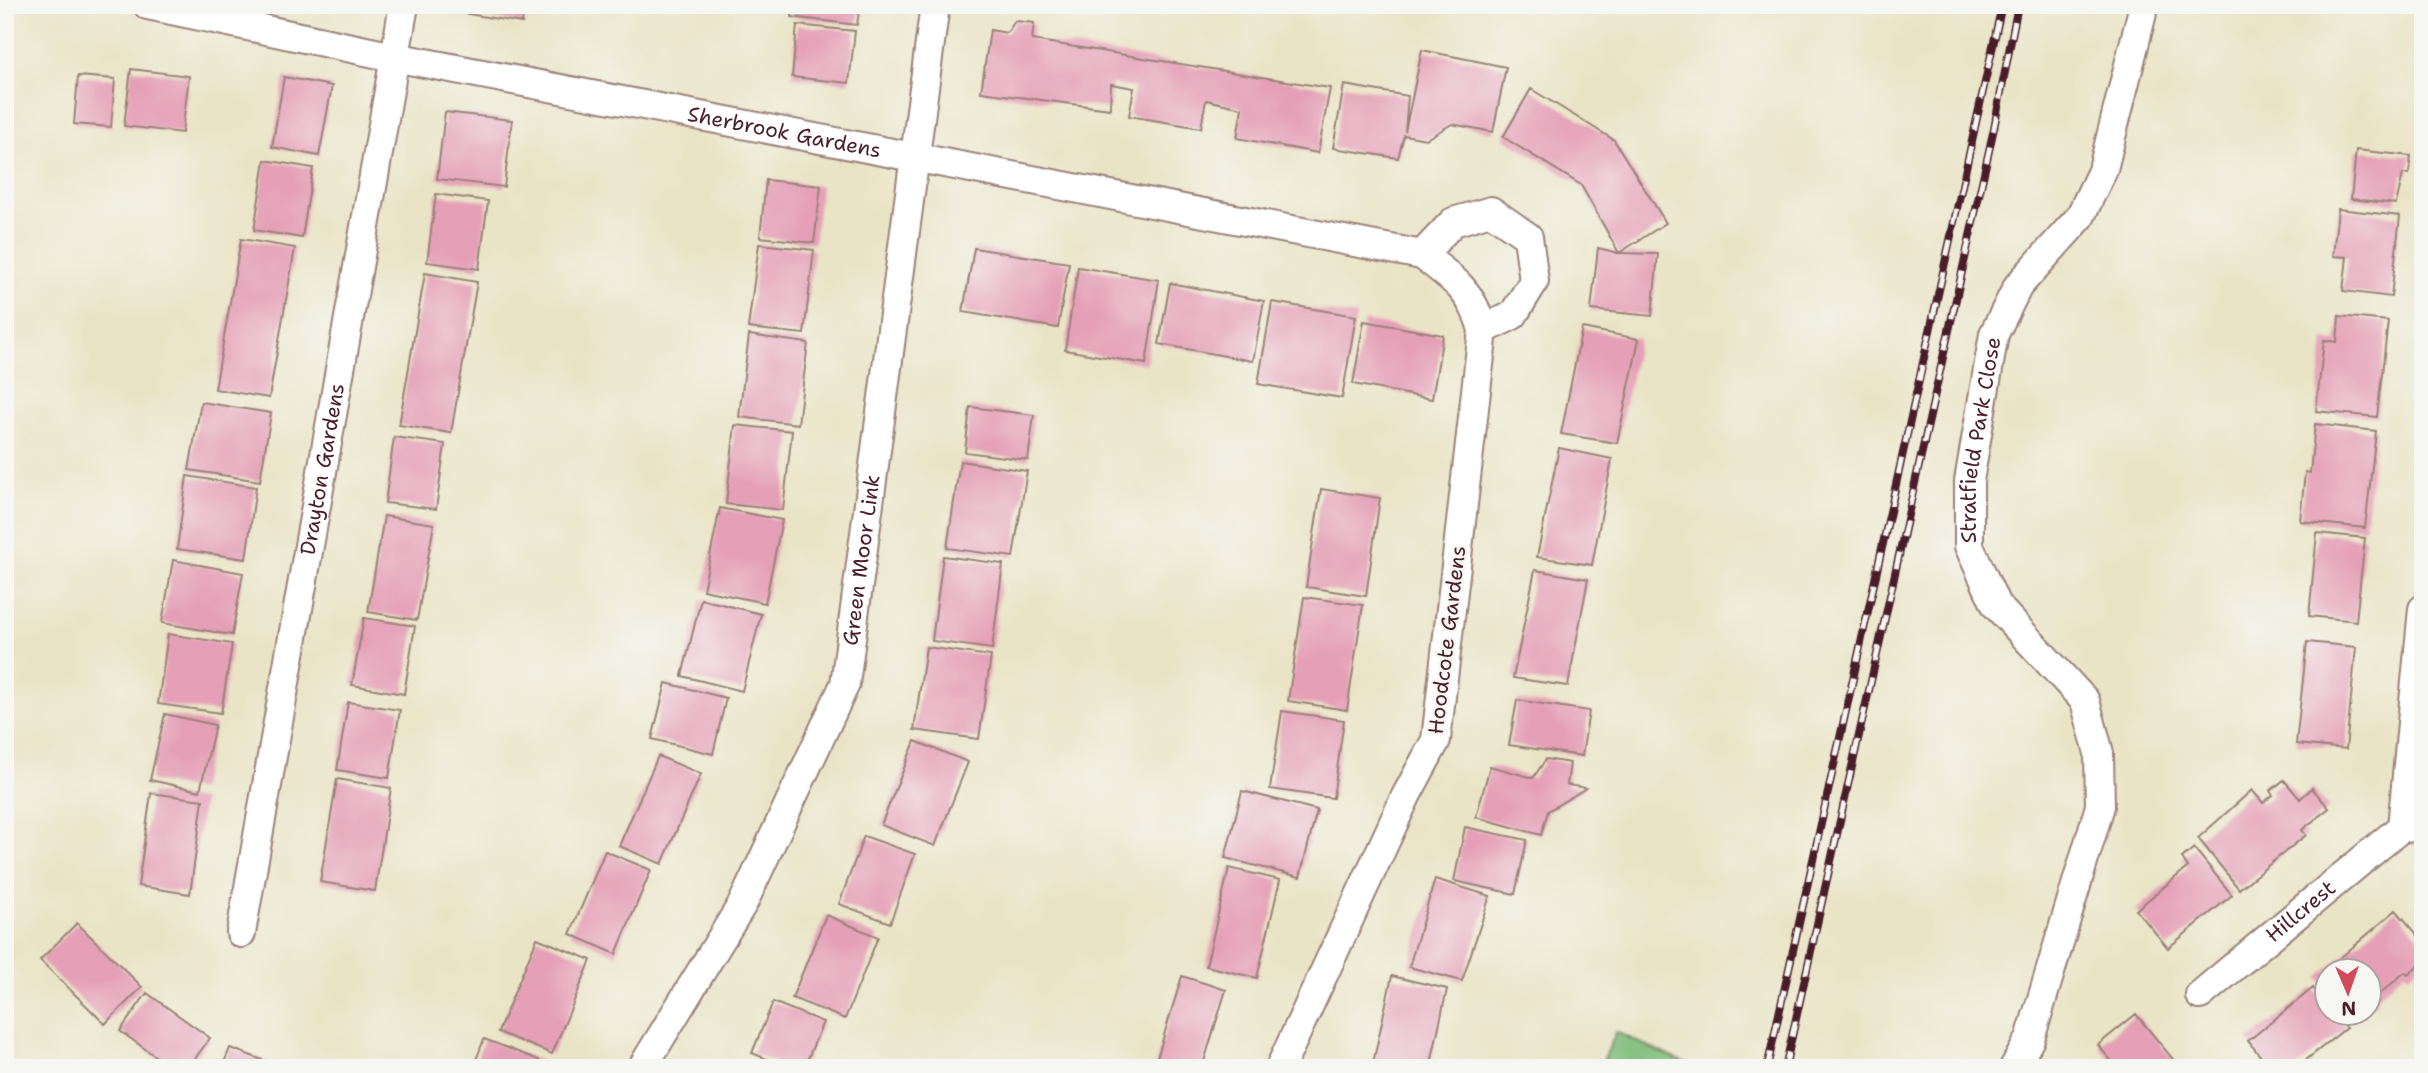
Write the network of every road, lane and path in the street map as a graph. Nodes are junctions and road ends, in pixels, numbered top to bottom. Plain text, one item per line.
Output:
1 (148, 5) edge
2 (404, 5) edge
3 (935, 5) edge
4 (2144, 5) edge
5 (394, 57) junction
6 (914, 157) junction
7 (1422, 255) junction
8 (1480, 318) junction
9 (2423, 609) edge
10 (2412, 828) edge
11 (242, 933) dead end
12 (2200, 995) dead end
13 (642, 1068) edge
14 (1280, 1068) edge
15 (2014, 1068) edge

1 - 5 street, Sherbrook Gardens
2 - 5 street, Drayton Gardens
3 - 6 street, Green Moor Link
4 - 15 street, Stratfield Park Close
5 - 6 street, Sherbrook Gardens
5 - 11 street, Drayton Gardens
6 - 7 street, Sherbrook Gardens
6 - 13 street, Green Moor Link
7 - 8 street, Sherbrook Gardens
7 - 8 street
8 - 14 street, Hoodcote Gardens
9 - 10 street, Hillcrest
10 - 12 street, Hillcrest

